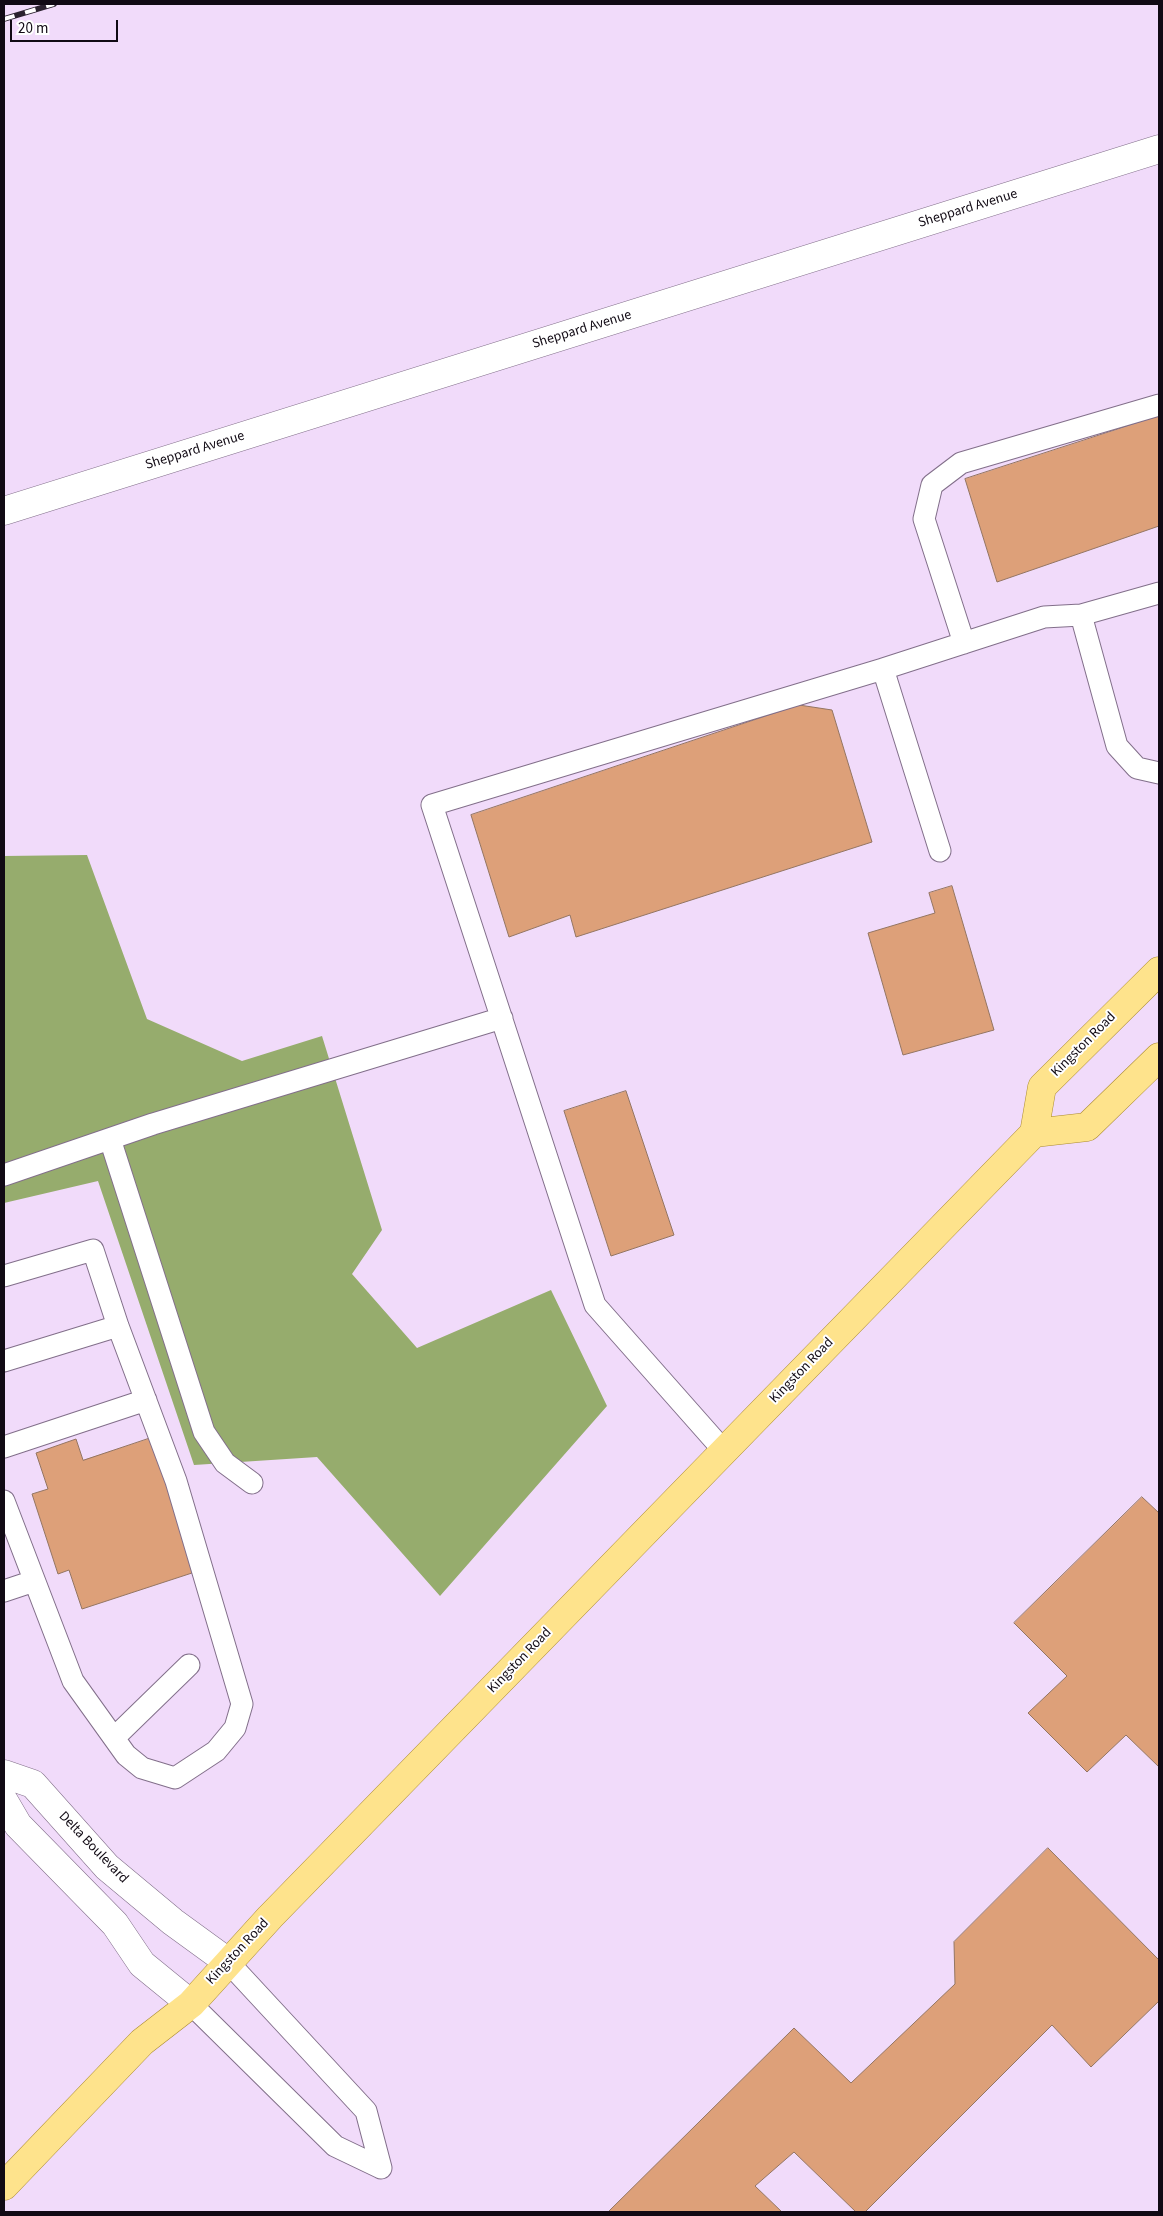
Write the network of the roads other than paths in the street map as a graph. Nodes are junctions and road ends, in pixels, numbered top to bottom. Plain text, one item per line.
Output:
1 (1159, 149) edge
2 (1159, 405) edge
3 (4, 511) edge
4 (1159, 593) edge
5 (1081, 615) junction
6 (964, 643) junction
7 (883, 669) junction
8 (1159, 773) edge
9 (940, 851) dead end
10 (1159, 971) edge
11 (502, 1018) junction
12 (1159, 1057) edge
13 (1034, 1133) junction
14 (110, 1139) junction
15 (4, 1175) edge
16 (4, 1276) edge
17 (118, 1326) junction
18 (4, 1361) edge
19 (146, 1400) junction
20 (4, 1446) edge
21 (724, 1451) junction
22 (252, 1483) dead end
23 (4, 1501) edge
24 (34, 1581) junction
25 (4, 1591) edge
26 (189, 1665) dead end
27 (114, 1738) junction
28 (4, 1774) edge
29 (4, 1801) edge
30 (228, 1962) junction
31 (191, 2004) junction
32 (4, 2186) edge

1 - 3 street, Sheppard Avenue
2 - 6 lane
4 - 5 lane
5 - 6 lane
5 - 8 lane
6 - 7 lane
7 - 9 lane
7 - 11 lane
10 - 13 main road, Kingston Road
11 - 14 lane
11 - 21 lane
12 - 13 main road
13 - 21 main road, Kingston Road
14 - 15 lane
14 - 22 lane
16 - 17 lane
17 - 18 lane
17 - 19 lane
19 - 20 lane
19 - 27 lane
21 - 30 main road, Kingston Road
23 - 24 lane
24 - 25 lane
24 - 27 lane
26 - 27 lane
28 - 30 street, Delta Boulevard
29 - 31 street
30 - 31 main road, Kingston Road
30 - 31 lane
31 - 32 main road, Kingston Road

